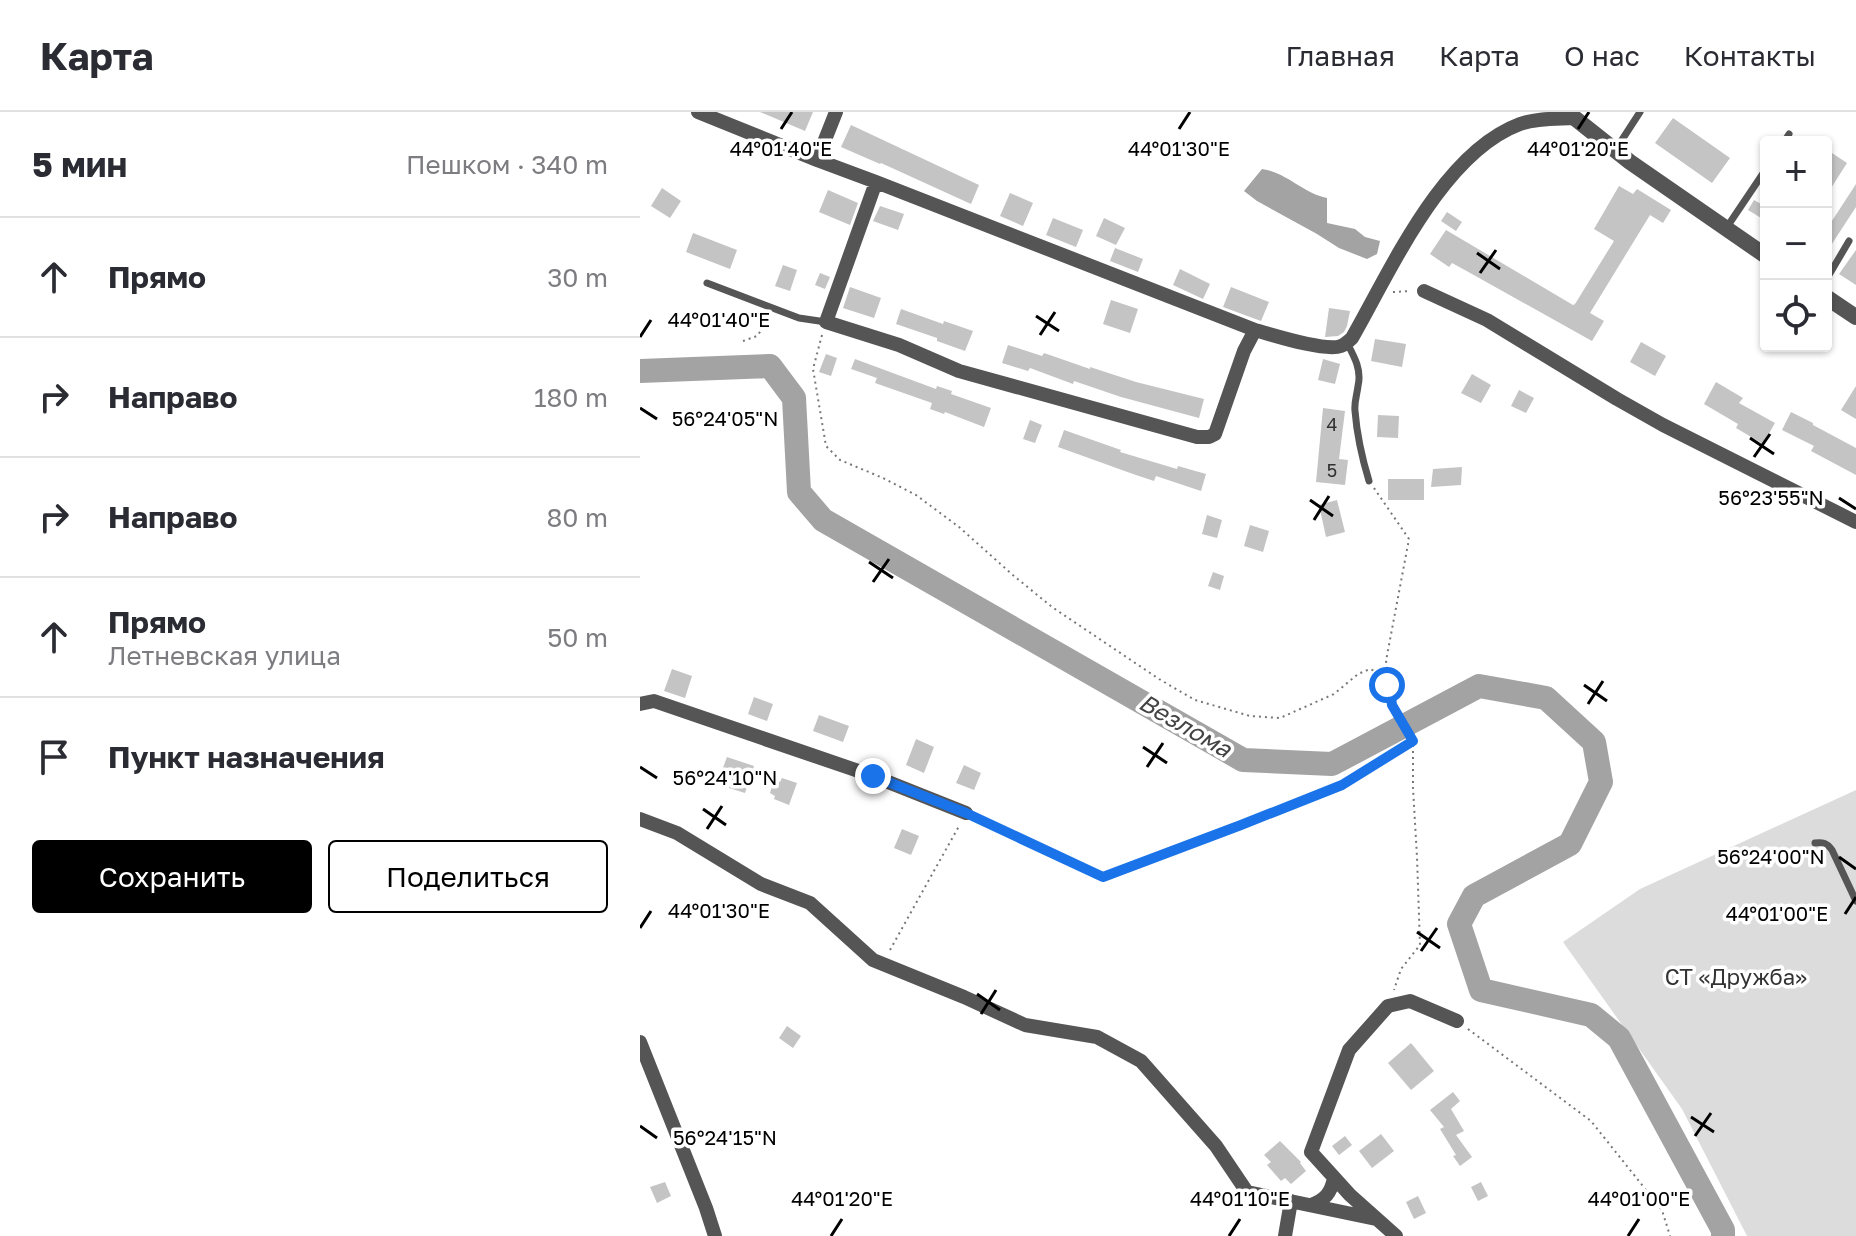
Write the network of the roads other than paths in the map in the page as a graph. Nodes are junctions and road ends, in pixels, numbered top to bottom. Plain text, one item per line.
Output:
1 (698, 112) edge
2 (836, 112) edge
3 (1640, 112) edge
4 (1573, 114) edge
5 (1615, 151) junction
6 (817, 160) junction
7 (1760, 178) edge
8 (876, 182) junction
9 (1726, 229) junction
10 (1849, 241) dead end
11 (1760, 252) edge
12 (1832, 270) edge
13 (707, 283) dead end
14 (1424, 291) road end
15 (1832, 301) edge
16 (1856, 317) edge
17 (826, 322) junction
18 (1255, 330) junction
19 (1347, 343) junction
20 (1369, 481) road end
21 (1856, 522) edge
22 (640, 704) edge
23 (966, 813) road end
24 (640, 819) edge
25 (1815, 843) dead end
26 (1856, 901) edge
27 (1457, 1021) road end
28 (640, 1042) edge
29 (1334, 1178) junction
30 (1291, 1201) junction
31 (1311, 1205) junction
32 (1376, 1219) junction
33 (715, 1236) edge
34 (1285, 1236) edge
35 (1396, 1236) edge

1 - 6 street
2 - 6 street
3 - 5 lane
4 - 5 street
4 - 19 street
5 - 9 street
6 - 8 street
7 - 9 lane
8 - 17 street
8 - 18 street
9 - 11 street
10 - 12 lane
13 - 17 lane
14 - 21 street
15 - 16 street
17 - 18 street
18 - 19 street
19 - 20 lane
22 - 23 street
24 - 30 street
25 - 26 lane
27 - 29 street
28 - 33 street
29 - 31 street
29 - 32 street
30 - 31 street
30 - 34 street
31 - 32 street
32 - 35 street

